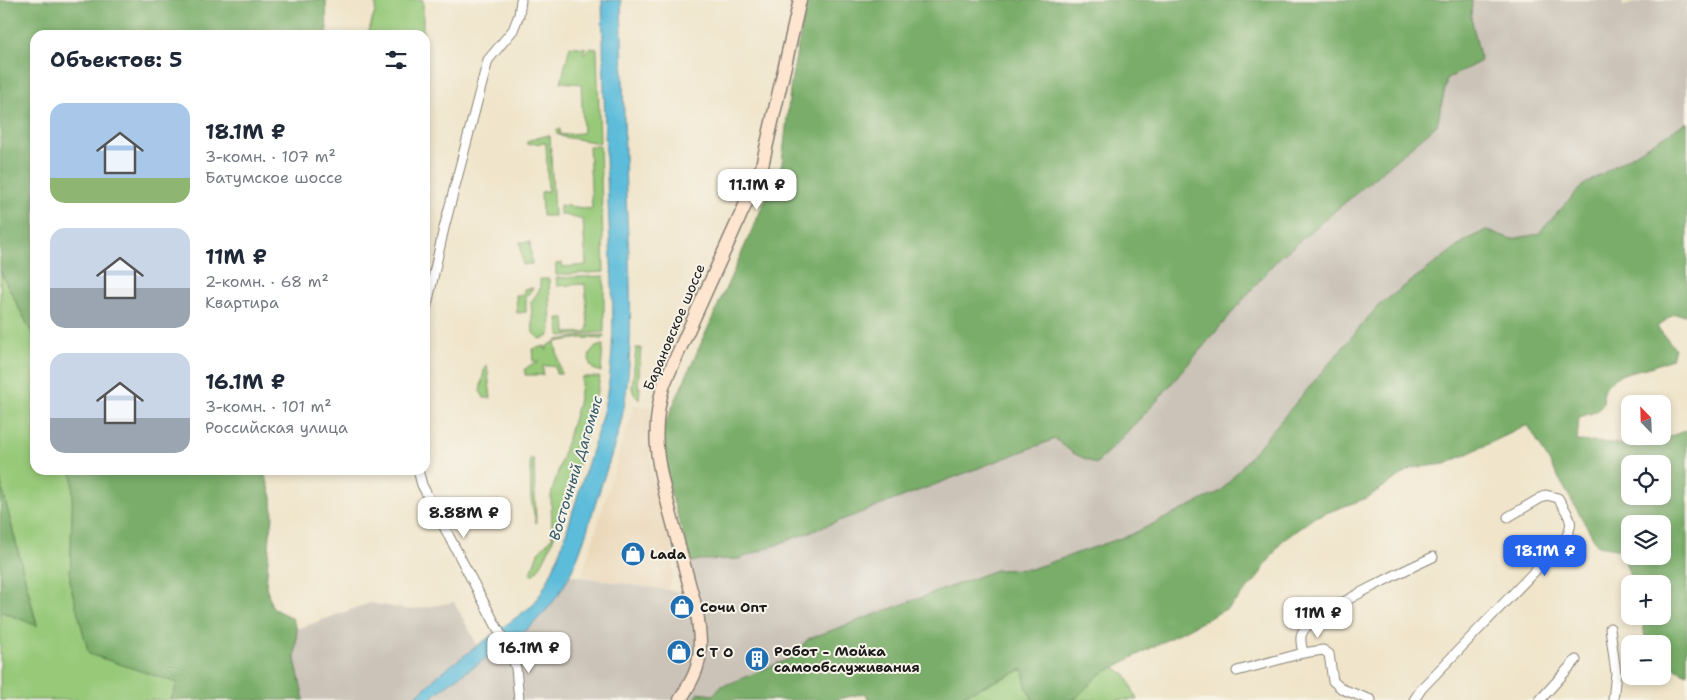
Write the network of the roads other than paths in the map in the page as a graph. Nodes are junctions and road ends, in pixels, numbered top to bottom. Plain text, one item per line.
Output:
1 (521, 0) edge
2 (800, 0) edge
3 (430, 291) edge
4 (419, 475) edge
5 (1508, 517) dead end
6 (1433, 557) dead end
7 (1610, 628) dead end
8 (1303, 653) junction
9 (1576, 660) dead end
10 (1238, 671) dead end
11 (519, 700) edge
12 (680, 700) edge
13 (1371, 700) edge
14 (1414, 700) edge
15 (1540, 700) edge
16 (1613, 700) edge

1 - 3 street
2 - 12 main road, Барановское шоссе
4 - 11 street
5 - 14 street
6 - 8 street
7 - 16 street
8 - 10 street
8 - 13 street
9 - 15 street

